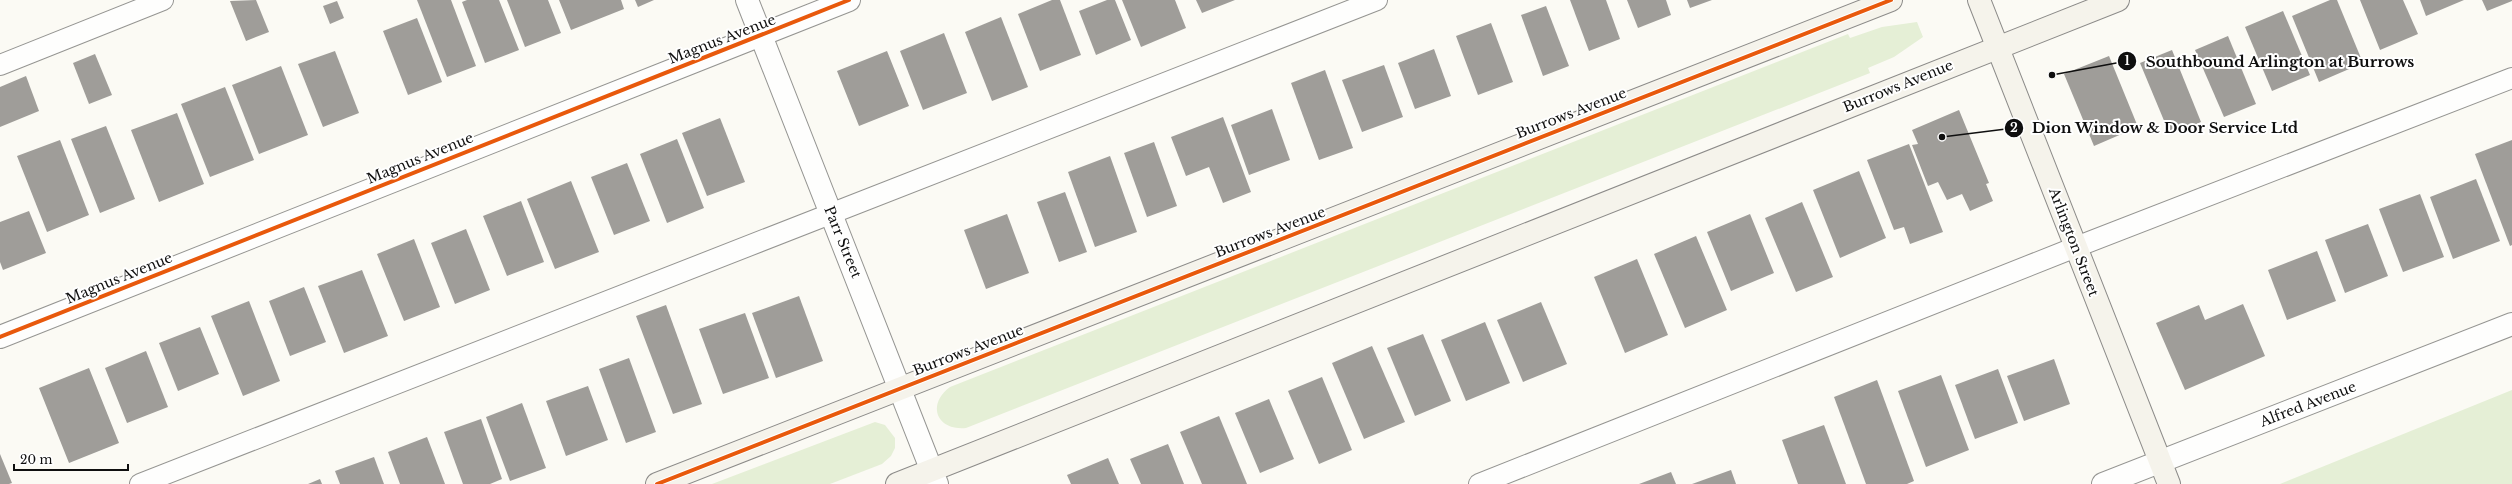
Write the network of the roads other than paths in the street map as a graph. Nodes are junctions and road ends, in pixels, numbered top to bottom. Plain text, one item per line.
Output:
1 (163, 0) edge
2 (747, 0) edge
3 (849, 0) edge
4 (1377, 0) edge
5 (1891, 0) edge
6 (1979, 0) edge
7 (2118, 0) edge
8 (761, 35) junction
9 (1998, 47) junction
10 (0, 65) edge
11 (2512, 78) edge
12 (831, 213) junction
13 (2076, 247) junction
14 (2512, 324) edge
15 (0, 337) edge
16 (900, 388) junction
17 (2160, 461) junction
18 (934, 477) edge
19 (140, 484) edge
20 (657, 484) edge
21 (897, 484) edge
22 (1479, 484) edge
23 (2103, 484) edge
24 (2169, 484) edge

1 - 10 lane
2 - 8 street, Parr Street
3 - 8 street, Magnus Avenue
4 - 12 lane
5 - 16 street, Burrows Avenue
6 - 9 street, Arlington Street
7 - 9 street, Burrows Avenue
8 - 12 street, Parr Street
8 - 15 street, Magnus Avenue
9 - 13 street, Arlington Street
9 - 18 street, Burrows Avenue
11 - 13 lane
12 - 16 street, Parr Street
12 - 19 lane
13 - 17 street, Arlington Street
13 - 22 lane
14 - 17 street, Alfred Avenue
16 - 18 street, Parr Street
16 - 20 street, Burrows Avenue
17 - 23 street, Alfred Avenue
17 - 24 street, Arlington Street
18 - 21 street, Burrows Avenue

